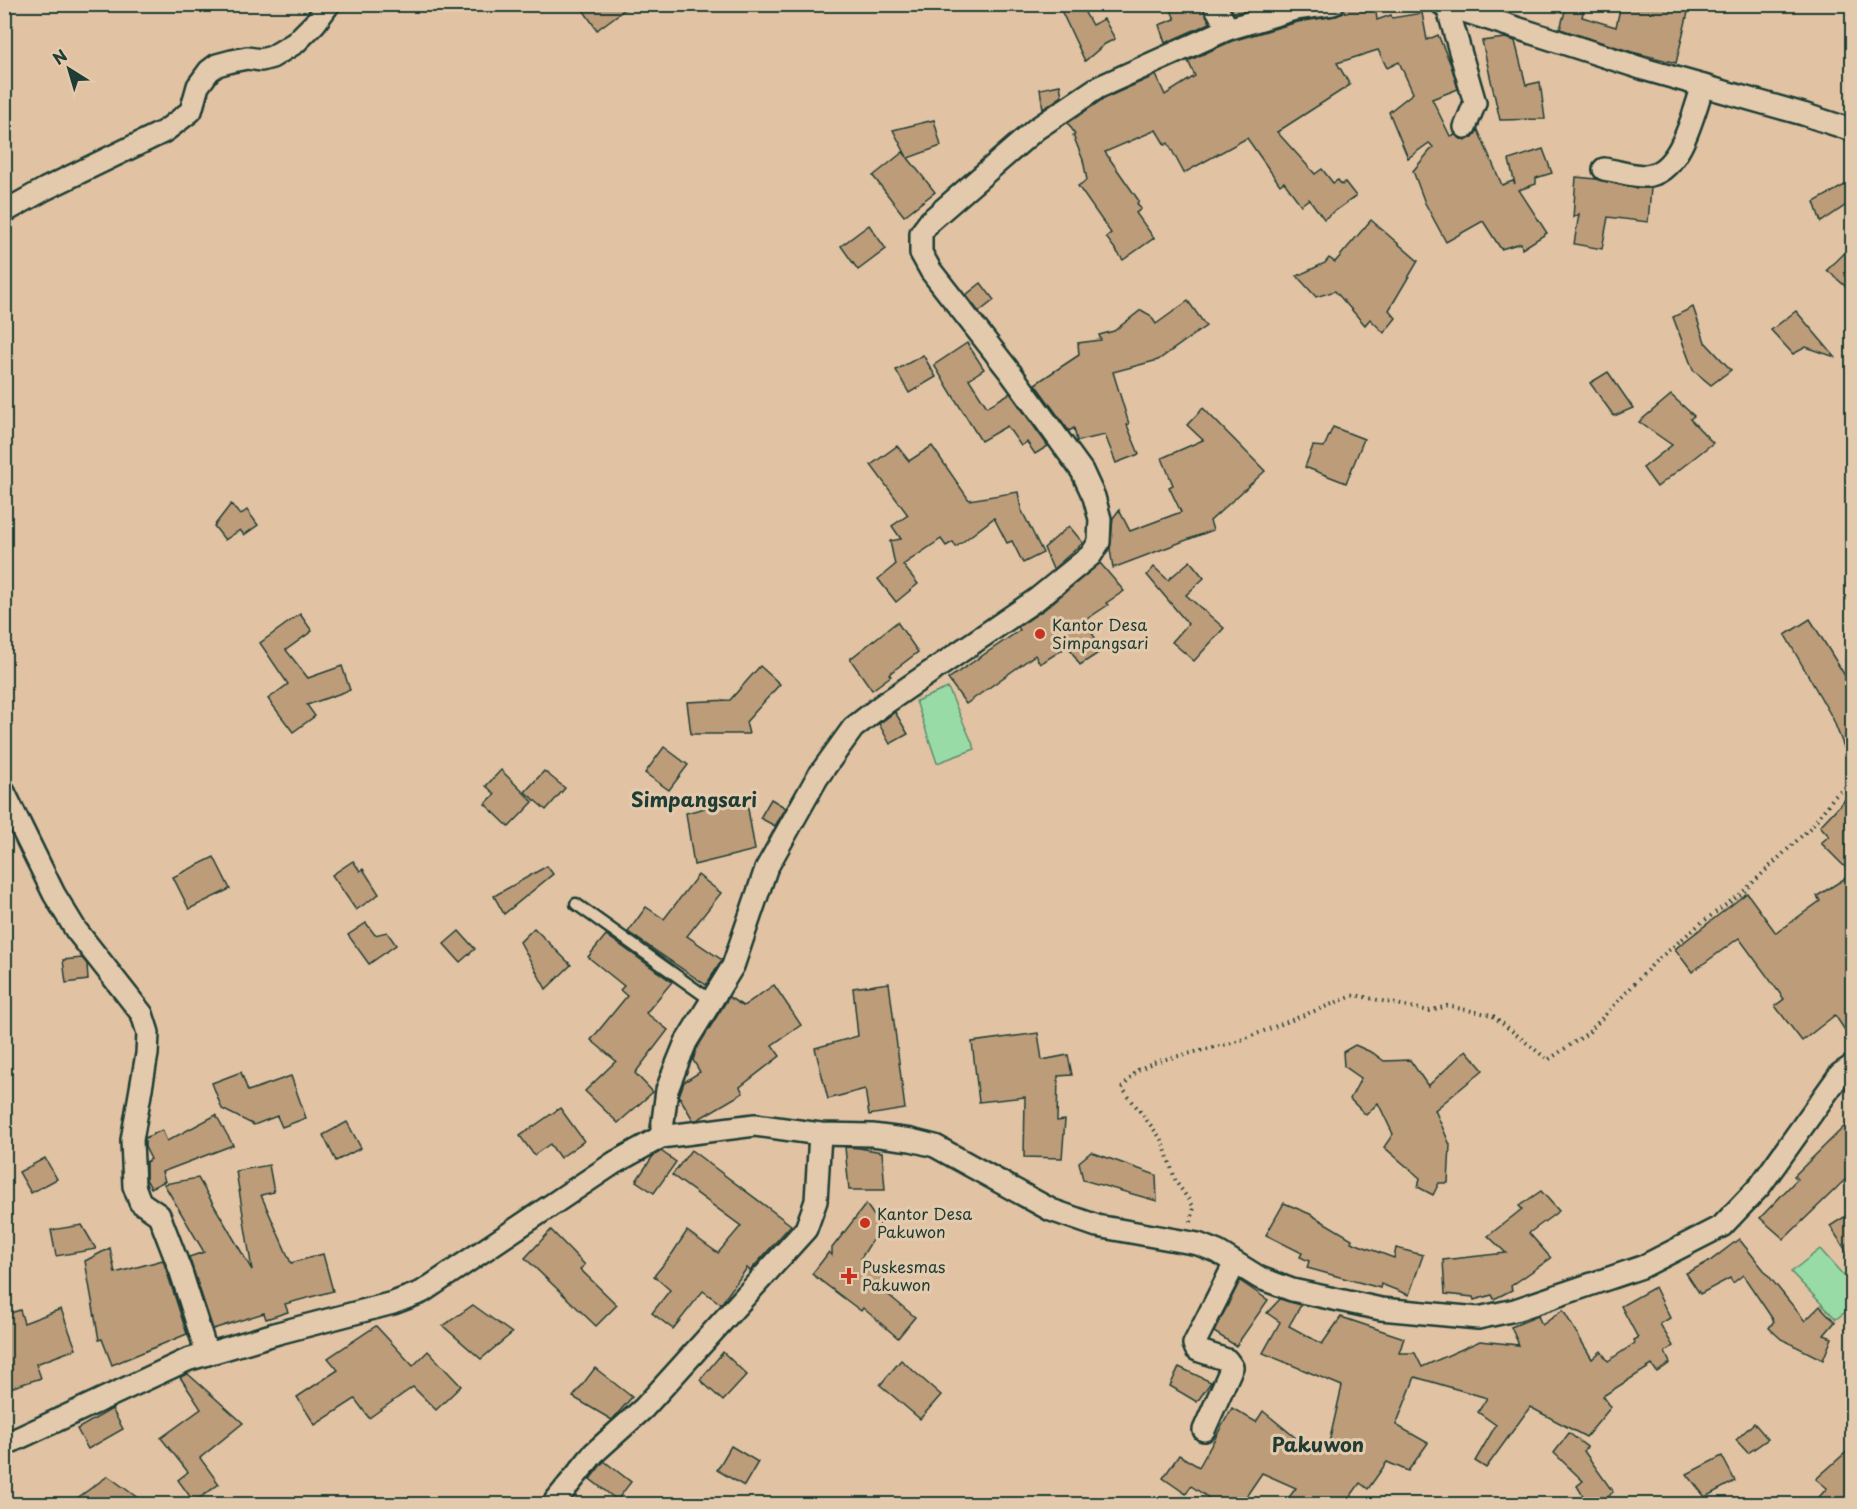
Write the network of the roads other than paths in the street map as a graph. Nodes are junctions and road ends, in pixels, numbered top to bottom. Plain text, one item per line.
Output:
1 (329, 4) edge
2 (1214, 4) edge
3 (1334, 4) edge
4 (1444, 5) edge
5 (1228, 29) junction
6 (1703, 86) junction
7 (1465, 127) dead end
8 (1852, 130) edge
9 (1604, 169) dead end
10 (4, 212) edge
11 (4, 792) edge
12 (576, 904) dead end
13 (712, 1001) junction
14 (1852, 1066) edge
15 (820, 1134) junction
16 (661, 1137) junction
17 (1235, 1263) junction
18 (207, 1354) junction
19 (1204, 1430) dead end
20 (4, 1445) edge
21 (553, 1504) edge

1 - 10 street
2 - 5 street
3 - 5 street
4 - 6 street
4 - 7 street
5 - 13 street
6 - 8 street
6 - 9 street
11 - 18 street
12 - 13 lane
13 - 16 street
14 - 17 street
15 - 16 street
15 - 17 street
15 - 21 street
16 - 18 street
17 - 19 street
18 - 20 street

